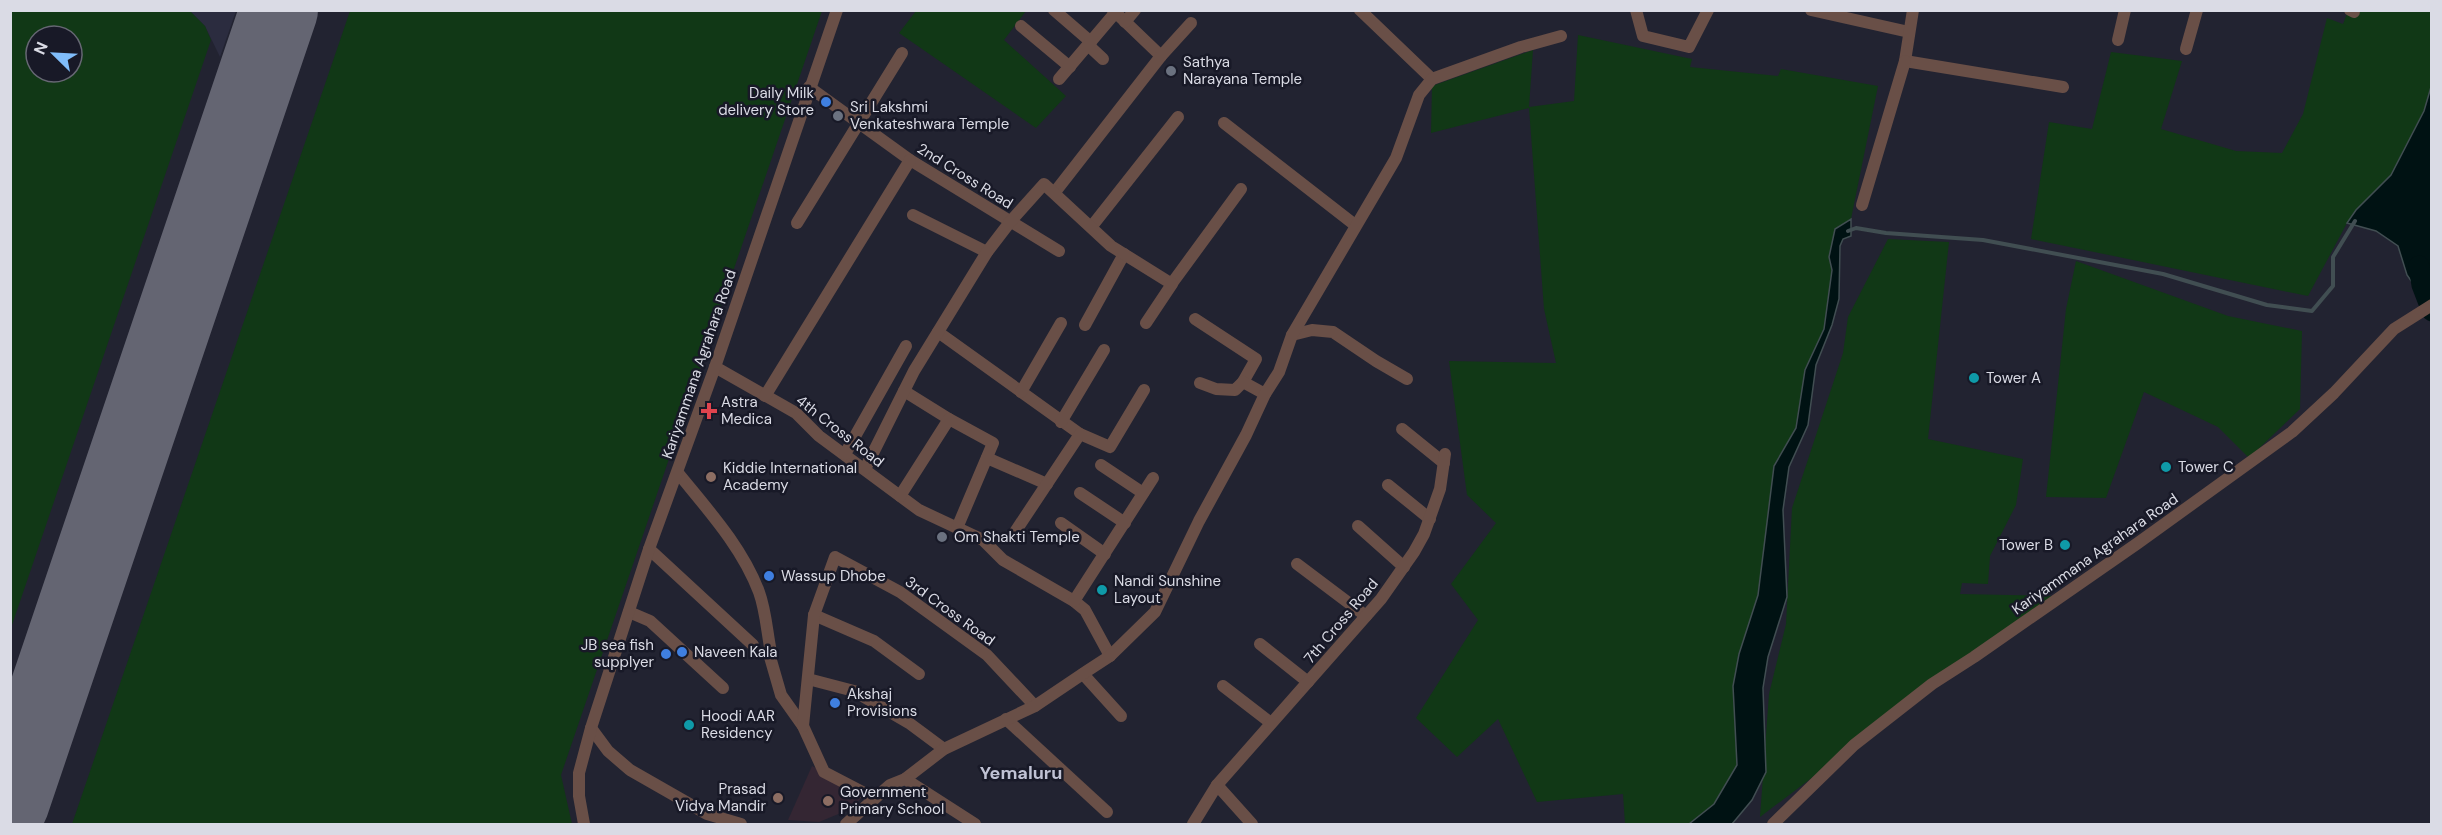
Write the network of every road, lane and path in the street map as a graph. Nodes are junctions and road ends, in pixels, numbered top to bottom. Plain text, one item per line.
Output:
1 (837, 10) edge
2 (1054, 10) edge
3 (1135, 10) edge
4 (1360, 10) edge
5 (1636, 10) edge
6 (1708, 10) edge
7 (1811, 10) edge
8 (1913, 10) edge
9 (2125, 10) edge
10 (2197, 10) edge
11 (1118, 15) edge
12 (1191, 23) dead end
13 (1021, 26) dead end
14 (1910, 32) junction
15 (1561, 36) dead end
16 (2118, 40) dead end
17 (1089, 44) junction
18 (2186, 49) dead end
19 (902, 53) dead end
20 (1161, 56) junction
21 (1102, 59) dead end
22 (1905, 61) junction
23 (1070, 67) junction
24 (1059, 79) dead end
25 (1432, 79) junction
26 (809, 87) junction
27 (2063, 87) dead end
28 (1178, 117) dead end
29 (858, 122) junction
30 (1224, 123) dead end
31 (910, 160) junction
32 (1241, 189) dead end
33 (1055, 192) junction
34 (1862, 205) dead end
35 (913, 215) dead end
36 (1010, 222) junction
37 (796, 223) dead end
38 (1355, 225) junction
39 (1092, 226) junction
40 (1059, 251) dead end
41 (987, 252) junction
42 (1124, 254) junction
43 (1170, 286) junction
44 (2432, 305) edge
45 (1195, 319) dead end
46 (1061, 323) dead end
47 (1146, 323) dead end
48 (1085, 325) dead end
49 (938, 332) junction
50 (1292, 335) junction
51 (906, 346) dead end
52 (1104, 350) dead end
53 (715, 367) junction
54 (1407, 379) dead end
55 (1243, 382) junction
56 (1200, 383) dead end
57 (1144, 390) dead end
58 (904, 391) junction
59 (1021, 392) junction
60 (1265, 394) junction
61 (765, 396) junction
62 (949, 419) junction
63 (1061, 422) junction
64 (1402, 429) dead end
65 (1080, 434) junction
66 (845, 454) junction
67 (987, 458) junction
68 (1101, 465) dead end
69 (865, 469) junction
70 (678, 473) junction
71 (1153, 478) dead end
72 (1047, 484) junction
73 (1388, 485) dead end
74 (1080, 493) dead end
75 (1143, 493) junction
76 (900, 496) junction
77 (1430, 519) junction
78 (1125, 523) junction
79 (1061, 524) dead end
80 (1358, 526) dead end
81 (957, 528) junction
82 (1015, 532) dead end
83 (649, 549) junction
84 (1105, 554) junction
85 (1298, 564) dead end
86 (1404, 567) junction
87 (1074, 601) junction
88 (629, 612) junction
89 (814, 615) junction
90 (1366, 616) junction
91 (1260, 644) dead end
92 (753, 645) dead end
93 (1110, 656) junction
94 (919, 674) dead end
95 (1083, 674) junction
96 (808, 679) junction
97 (1308, 682) junction
98 (1223, 686) dead end
99 (723, 688) dead end
100 (1035, 705) junction
101 (1121, 716) dead end
102 (1006, 719) junction
103 (1271, 723) junction
104 (803, 726) junction
105 (591, 728) junction
106 (944, 749) junction
107 (905, 779) junction
108 (1217, 784) junction
109 (874, 798) junction
110 (1107, 812) dead end
111 (584, 825) edge
112 (741, 825) edge
113 (846, 825) edge
114 (975, 825) edge
115 (1192, 825) edge
116 (1252, 825) edge
117 (1773, 825) edge

1 - 26 street, Kariyammana Agrahara Road
2 - 17 street
3 - 11 street
4 - 25 street
5 - 6 street
7 - 14 street
8 - 14 street
9 - 16 street
10 - 18 street
11 - 17 street
11 - 20 street
12 - 20 street
13 - 23 street
14 - 22 street
15 - 25 street
17 - 21 street
17 - 23 street
19 - 29 street
20 - 33 street
22 - 27 street
22 - 34 street
23 - 24 street
25 - 38 street
26 - 29 street, 2nd Cross Road
26 - 53 street, Kariyammana Agrahara Road
28 - 39 street
29 - 31 street, 2nd Cross Road
29 - 37 street
30 - 38 street
31 - 36 street, 2nd Cross Road
31 - 61 street
32 - 43 street
33 - 36 street
33 - 39 street
35 - 41 street
36 - 40 street, 2nd Cross Road
36 - 41 street
38 - 50 street
39 - 42 street
41 - 49 street
42 - 43 street
42 - 48 street
43 - 47 street
44 - 117 street, Kariyammana Agrahara Road
45 - 55 street
46 - 59 street
49 - 58 street
49 - 59 street
50 - 54 street
50 - 60 street
51 - 66 street
52 - 63 street
53 - 61 street, 4th Cross Road
53 - 70 street, Kariyammana Agrahara Road
55 - 56 street
55 - 60 street
57 - 65 street
58 - 62 street
58 - 69 street
59 - 63 street
60 - 93 street
61 - 66 street, 4th Cross Road
62 - 67 street
62 - 76 street
63 - 65 street
64 - 77 street, 7th Cross Road
65 - 72 street
66 - 69 street, 4th Cross Road
67 - 72 street
67 - 81 street
68 - 75 street
69 - 76 street, 4th Cross Road
70 - 83 street, Kariyammana Agrahara Road
70 - 104 street
71 - 75 street
72 - 82 street
73 - 77 street
74 - 78 street
75 - 78 street
76 - 81 street, 4th Cross Road
77 - 86 street, 7th Cross Road
78 - 84 street
79 - 84 street
80 - 86 street
81 - 87 street, 4th Cross Road
83 - 88 street, Kariyammana Agrahara Road
83 - 92 street
84 - 87 street
85 - 90 street
86 - 90 street, 7th Cross Road
87 - 93 street, 4th Cross Road
88 - 99 street
88 - 105 street, Kariyammana Agrahara Road
89 - 94 street
89 - 96 street
89 - 100 street, 3rd Cross Road
90 - 97 street, 7th Cross Road
91 - 97 street
93 - 95 street
95 - 100 street
95 - 101 street
96 - 104 street
96 - 106 street
97 - 103 street, 7th Cross Road
98 - 103 street
100 - 102 street
102 - 106 street
102 - 110 street
103 - 108 street, 7th Cross Road
104 - 109 street
105 - 111 street, Kariyammana Agrahara Road
105 - 112 street
106 - 107 street
107 - 109 street
107 - 114 street
108 - 115 street, 7th Cross Road
108 - 116 street
109 - 113 street

